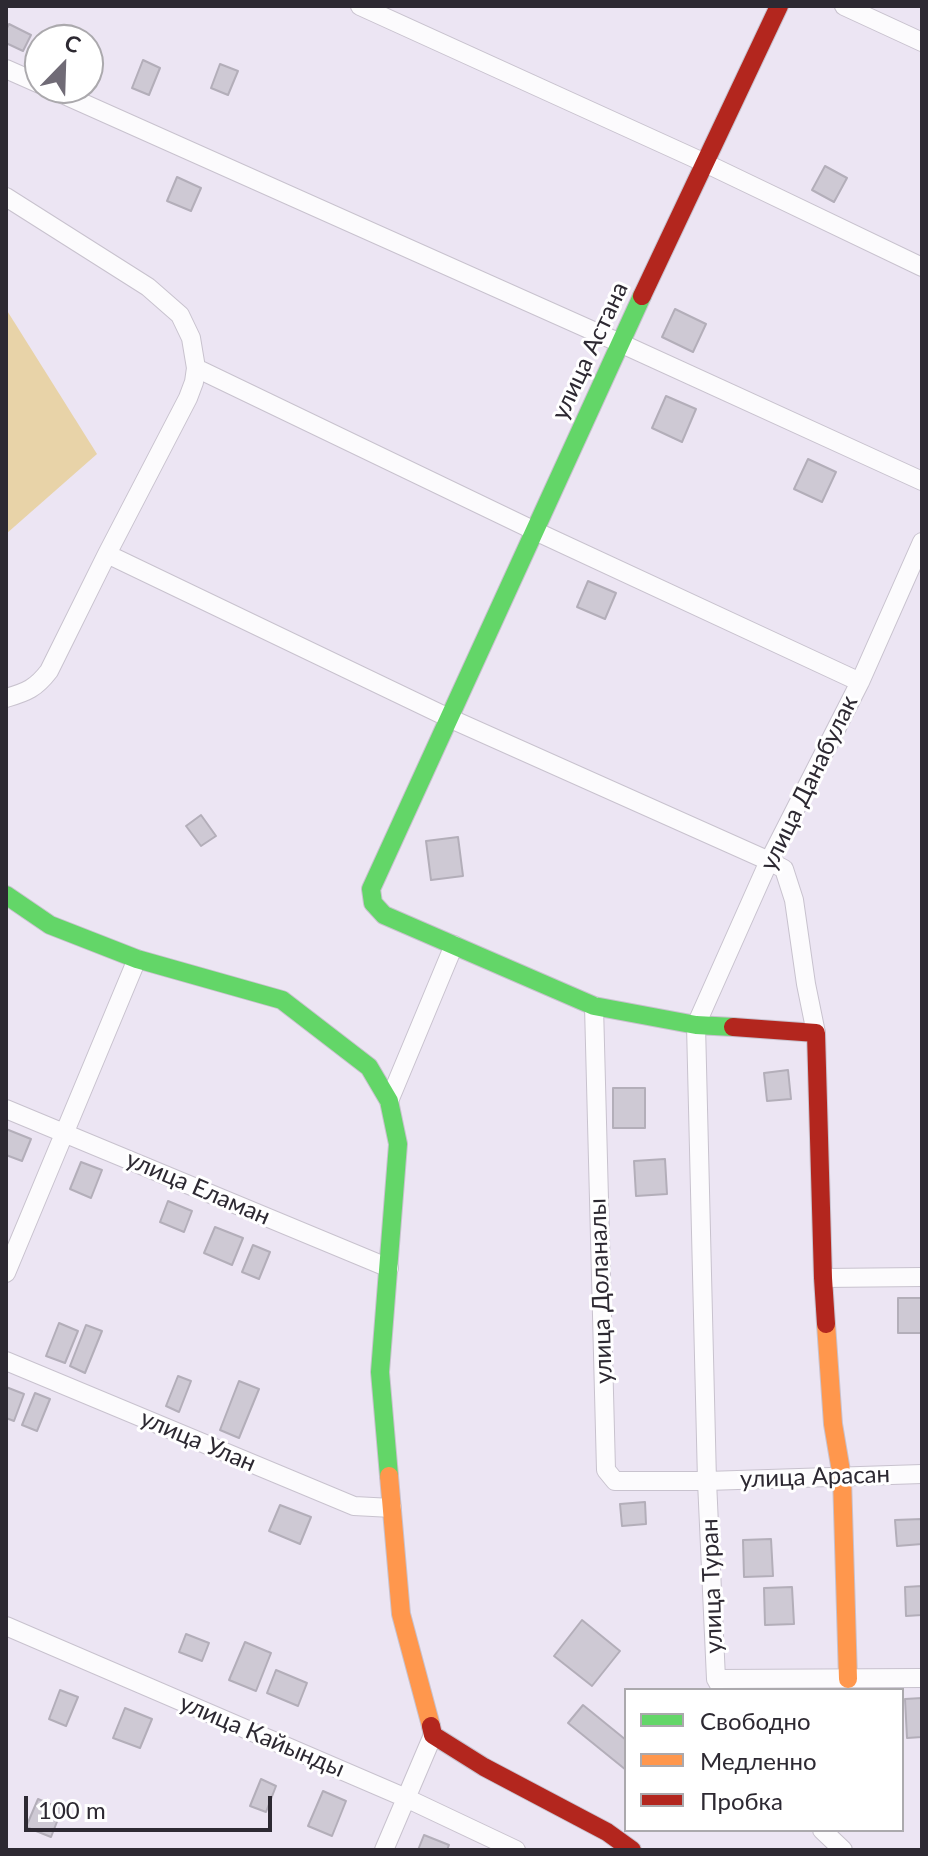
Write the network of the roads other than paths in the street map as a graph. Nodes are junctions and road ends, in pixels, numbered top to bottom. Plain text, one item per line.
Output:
1 (360, 6) edge
2 (779, 6) edge
3 (844, 6) edge
4 (922, 42) edge
5 (85, 104) edge
6 (705, 163) junction
7 (6, 197) edge
8 (922, 267) edge
9 (620, 343) junction
10 (196, 368) junction
11 (922, 481) edge
12 (535, 531) junction
13 (922, 542) edge
14 (107, 554) junction
15 (860, 682) junction
16 (6, 698) edge
17 (449, 718) junction
18 (769, 861) junction
19 (6, 895) edge
20 (454, 945) junction
21 (137, 959) junction
22 (594, 1006) junction
23 (696, 1025) junction
24 (816, 1033) junction
25 (389, 1101) junction
26 (6, 1109) edge
27 (65, 1132) junction
28 (389, 1268) junction
29 (6, 1273) edge
30 (922, 1277) edge
31 (823, 1278) junction
32 (6, 1361) edge
33 (922, 1474) edge
34 (842, 1477) junction
35 (707, 1481) junction
36 (392, 1508) junction
37 (6, 1626) edge
38 (922, 1678) edge
39 (848, 1679) junction
40 (719, 1684) edge
41 (433, 1735) junction
42 (406, 1798) junction
43 (824, 1832) edge
44 (384, 1850) edge
45 (516, 1850) edge
46 (632, 1850) edge
47 (843, 1850) edge

1 - 6 street
2 - 6 street, улица Астана
3 - 4 street
5 - 9 street
6 - 8 street
6 - 9 street, улица Астана
7 - 10 street
9 - 11 street
9 - 12 street, улица Астана
10 - 12 street
10 - 14 street
12 - 15 street
12 - 17 street, улица Астана
13 - 15 street, улица Данабулак
14 - 16 street
14 - 17 street
15 - 18 street, улица Данабулак
17 - 18 street
17 - 20 street, улица Астана
18 - 23 street, улица Данабулак
18 - 24 street
19 - 21 street
20 - 22 street
20 - 25 street
21 - 25 street
21 - 27 street
22 - 23 street
22 - 35 street, улица Доланалы
23 - 24 street
23 - 35 street, улица Туран
24 - 31 street
25 - 28 street
26 - 27 street, улица Еламан
27 - 28 street, улица Еламан
27 - 29 street
28 - 36 street
30 - 31 street
31 - 34 street
32 - 36 street, улица Улан
33 - 34 street, улица Арасан
34 - 35 street, улица Арасан
34 - 39 street
35 - 40 street, улица Туран
36 - 41 street
37 - 42 street, улица Кайынды
38 - 39 street
39 - 40 street
41 - 42 street
41 - 46 street
42 - 44 street
42 - 45 street, улица Кайынды
43 - 47 street

